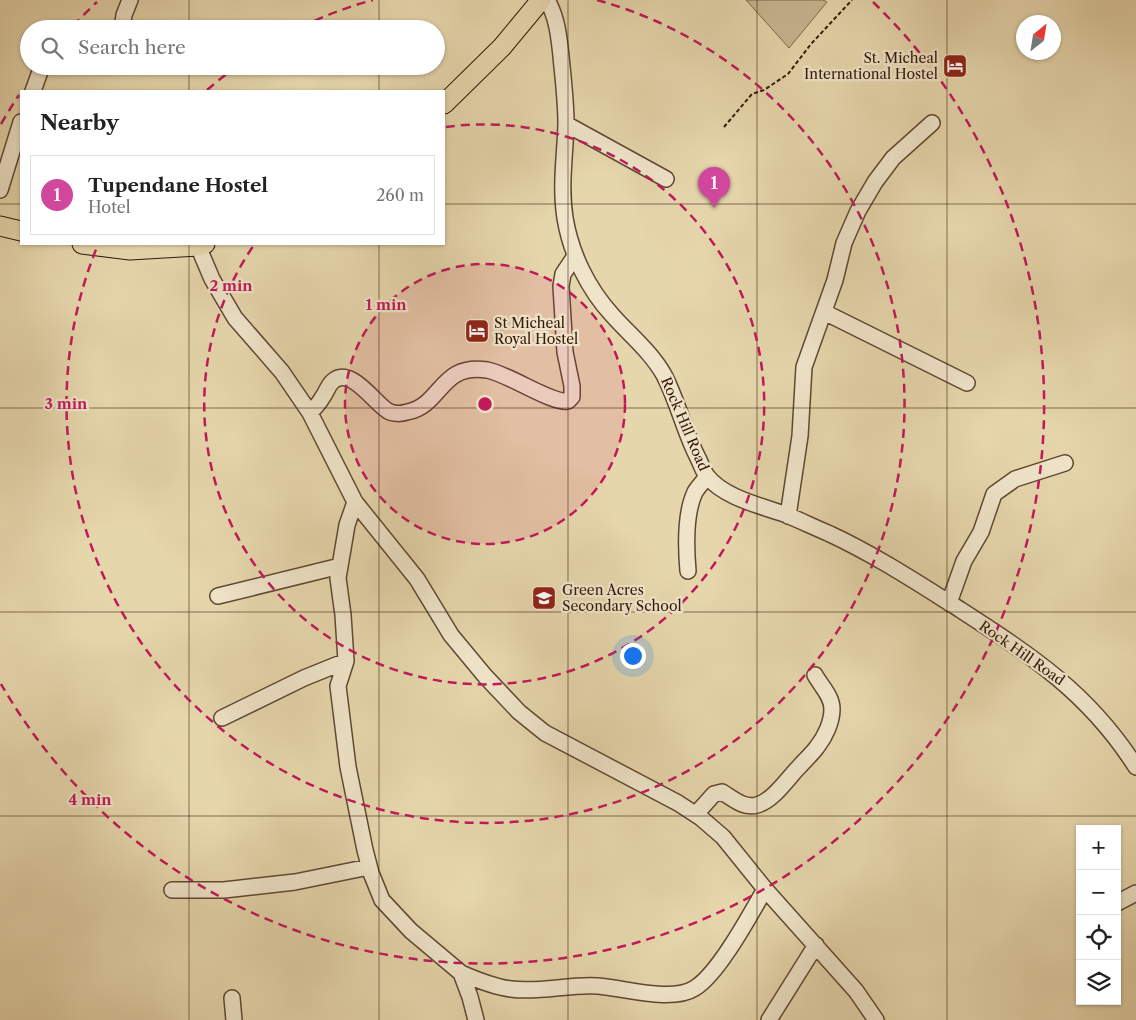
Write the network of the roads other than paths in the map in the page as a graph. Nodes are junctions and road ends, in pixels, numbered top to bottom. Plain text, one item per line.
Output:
1 (130, 0) edge
2 (541, 0) edge
3 (548, 0) edge
4 (123, 20) edge
5 (38, 75) edge
6 (32, 90) edge
7 (445, 103) edge
8 (566, 124) junction
9 (932, 124) dead end
10 (20, 125) edge
11 (666, 179) dead end
12 (0, 190) edge
13 (0, 226) edge
14 (20, 231) edge
15 (90, 245) edge
16 (201, 245) edge
17 (575, 256) junction
18 (824, 312) junction
19 (967, 383) dead end
20 (310, 413) junction
21 (1065, 463) dead end
22 (707, 476) junction
23 (355, 502) junction
24 (788, 516) junction
25 (340, 566) junction
26 (688, 570) dead end
27 (218, 596) dead end
28 (949, 603) junction
29 (346, 661) junction
30 (816, 675) dead end
31 (222, 718) dead end
32 (1136, 767) edge
33 (696, 814) junction
34 (370, 867) junction
35 (172, 890) dead end
36 (765, 890) junction
37 (1136, 893) edge
38 (1121, 901) edge
39 (816, 945) junction
40 (461, 973) junction
41 (232, 998) dead end
42 (234, 1020) edge
43 (476, 1020) edge
44 (769, 1020) edge
45 (876, 1020) edge

1 - 4 street
2 - 7 main road
3 - 8 street, Rock Hill Road
5 - 6 street
8 - 11 street
8 - 17 street, Rock Hill Road
9 - 18 street
10 - 12 street
13 - 14 main road
15 - 16 main road
16 - 20 street
17 - 20 street
17 - 22 street, Rock Hill Road
18 - 19 street
18 - 24 street
20 - 23 street
21 - 28 street
22 - 24 street, Rock Hill Road
22 - 26 street
23 - 25 street
23 - 33 street
24 - 28 street, Rock Hill Road
25 - 27 street
25 - 29 street
28 - 32 street, Rock Hill Road
29 - 31 street
29 - 34 street
30 - 33 street
33 - 36 street
34 - 35 street
34 - 40 street
36 - 39 street
36 - 40 street
37 - 38 street
39 - 44 street
39 - 45 street
40 - 43 street
41 - 42 street

